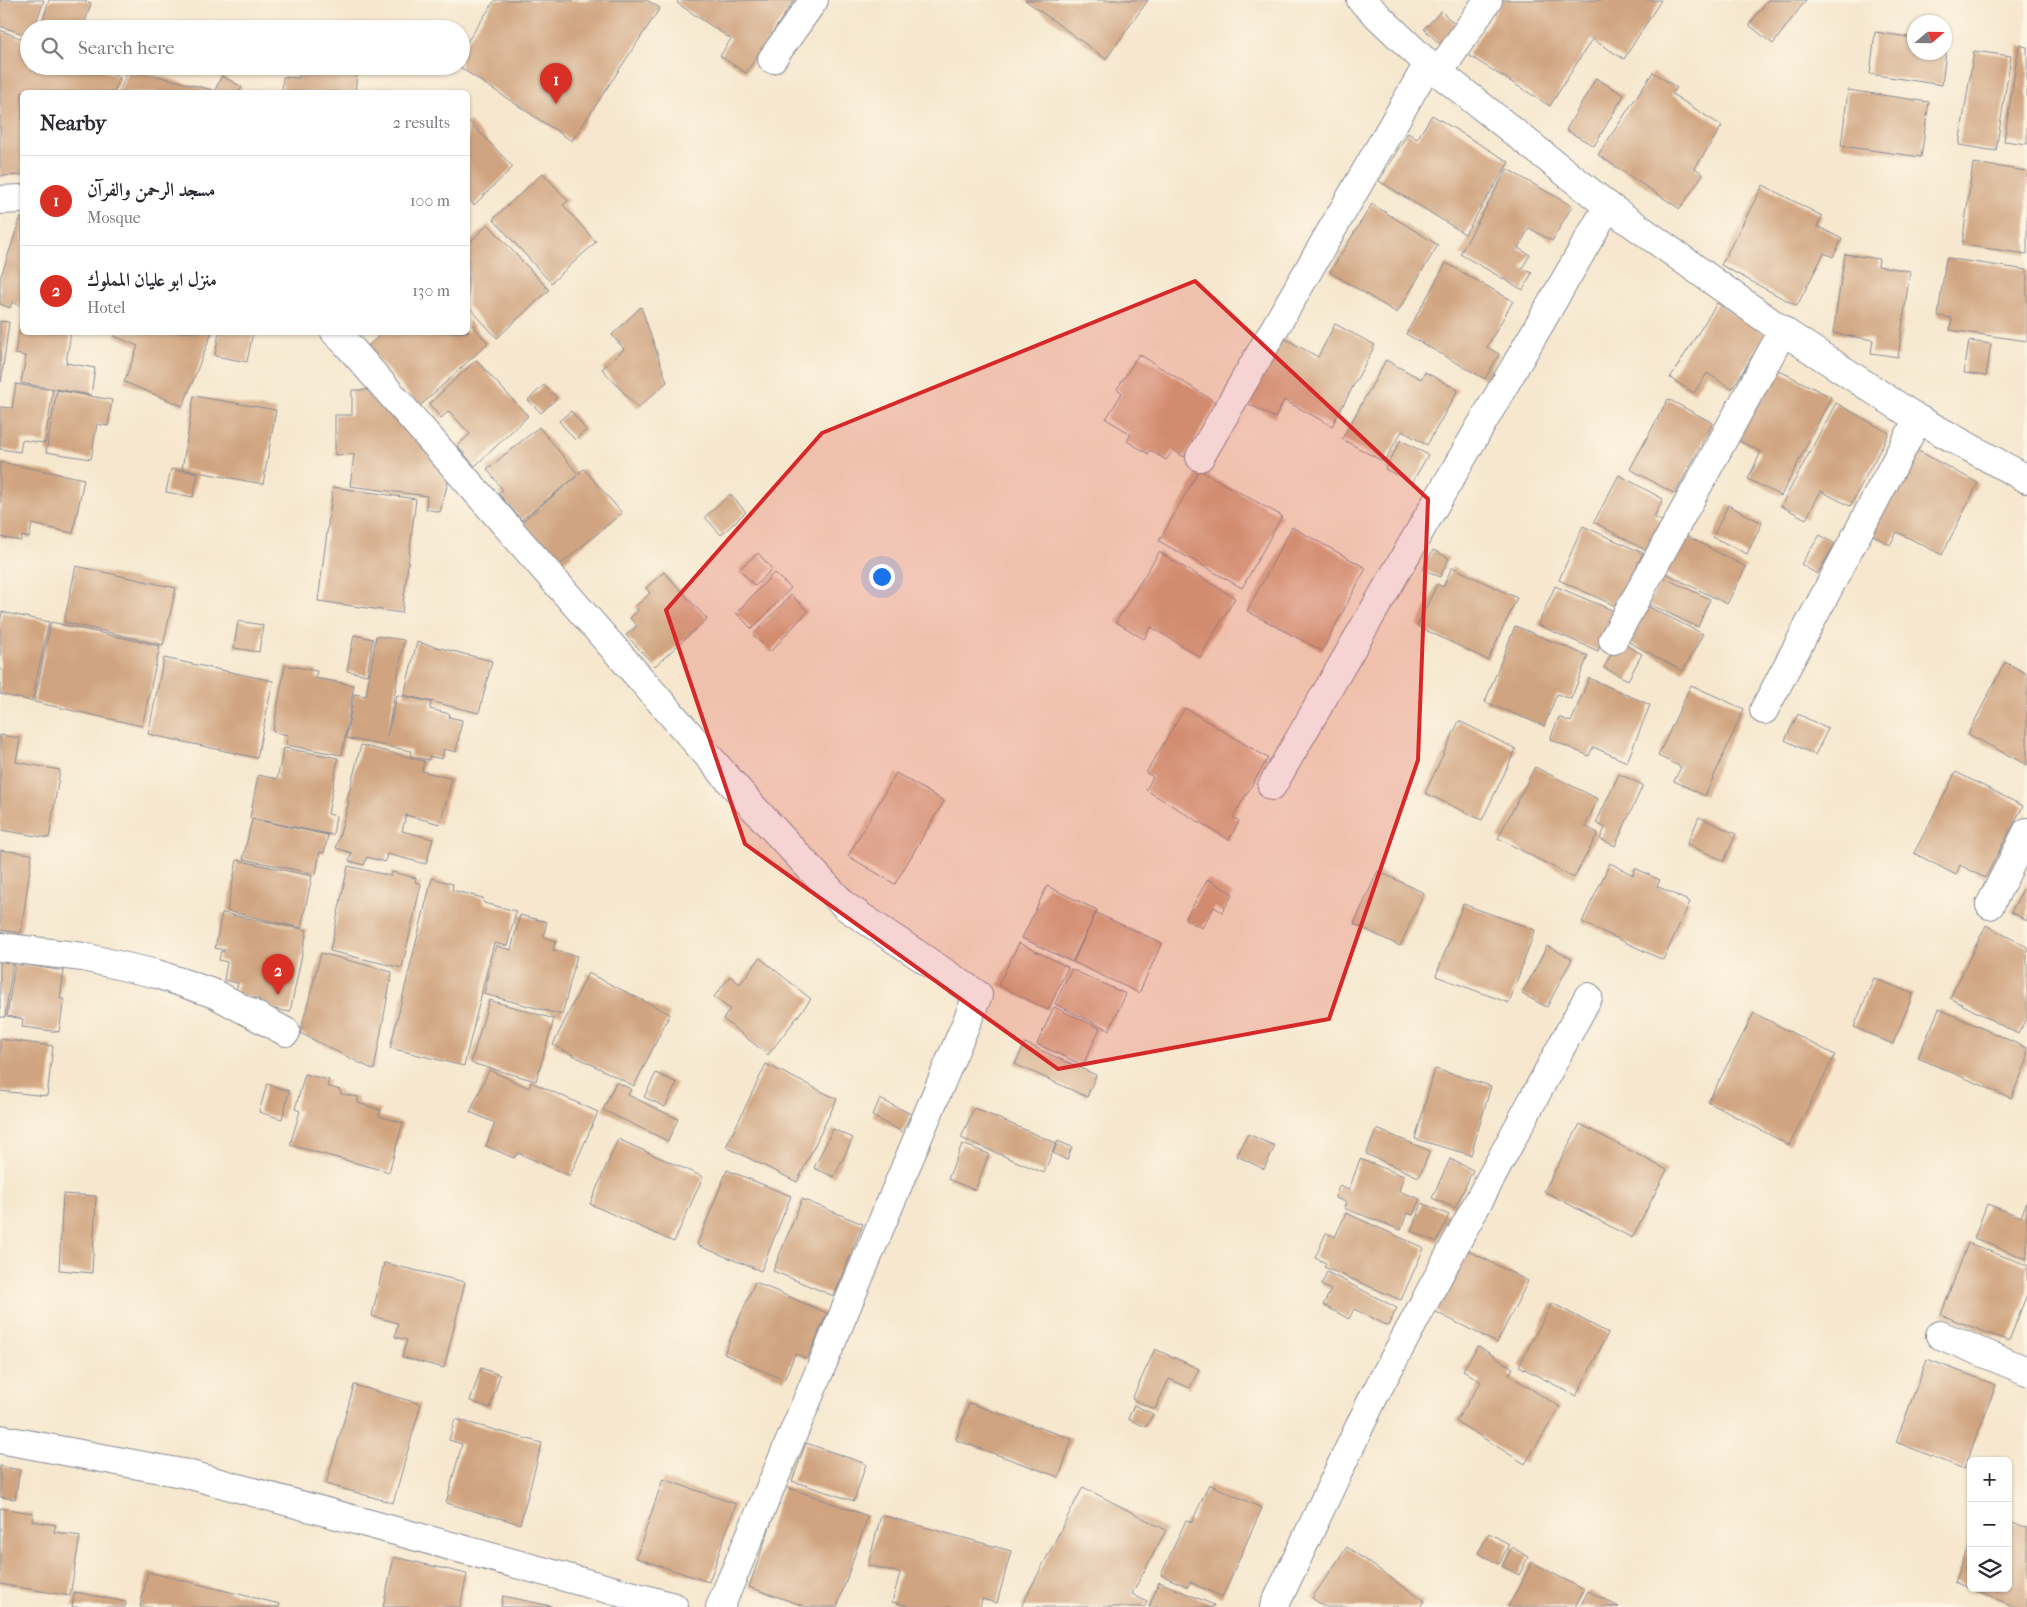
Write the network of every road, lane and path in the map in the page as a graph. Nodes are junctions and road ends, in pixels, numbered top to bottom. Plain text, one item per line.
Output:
1 (814, 0) edge
2 (1361, 0) edge
3 (1488, 0) edge
4 (772, 59) dead end
5 (1433, 68) junction
6 (20, 199) edge
7 (0, 200) edge
8 (1608, 206) junction
9 (1783, 331) junction
10 (338, 335) edge
11 (1918, 419) junction
12 (1200, 457) dead end
13 (2027, 480) edge
14 (1613, 640) dead end
15 (1764, 710) dead end
16 (1272, 786) dead end
17 (2027, 832) edge
18 (1990, 905) dead end
19 (0, 947) edge
20 (1588, 997) dead end
21 (286, 1032) dead end
22 (1940, 1335) dead end
23 (2027, 1371) edge
24 (0, 1439) edge
25 (674, 1607) edge
26 (720, 1607) edge
27 (1274, 1607) edge

1 - 4 street
2 - 5 street
3 - 5 street
5 - 8 street
5 - 12 street
6 - 7 street
8 - 9 street
8 - 16 street
9 - 11 street
9 - 14 street
10 - 26 street
11 - 13 street
11 - 15 street
17 - 18 street
19 - 21 street
20 - 27 street
22 - 23 street
24 - 25 street

